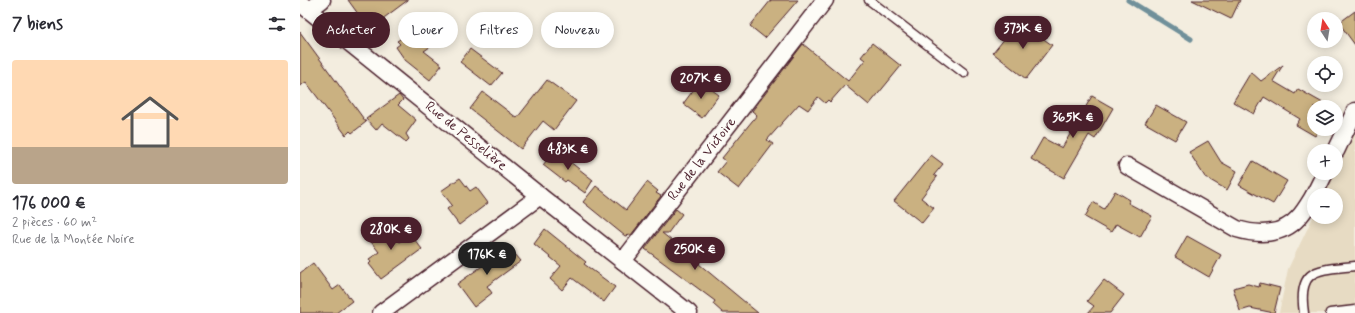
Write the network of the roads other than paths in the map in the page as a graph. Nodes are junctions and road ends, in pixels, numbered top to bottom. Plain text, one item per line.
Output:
1 (322, 0) edge
2 (825, 0) edge
3 (869, 0) edge
4 (304, 7) edge
5 (964, 73) dead end
6 (1355, 111) edge
7 (1339, 144) edge
8 (1127, 166) dead end
9 (540, 196) junction
10 (1307, 206) edge
11 (623, 261) junction
12 (1355, 266) edge
13 (668, 307) edge
14 (1355, 310) edge
15 (381, 313) edge
16 (689, 313) edge
17 (1304, 313) edge
18 (1330, 313) edge

1 - 4 street
2 - 11 street, Rue de la Victoire
3 - 5 lane
4 - 9 street, Rue de Pesselière
6 - 7 street
8 - 10 street
9 - 11 street, Rue de Pesselière
9 - 15 street
11 - 13 street, Rue de Pesselière
12 - 17 lane
13 - 16 street, Rue de Pesselière
14 - 18 lane

